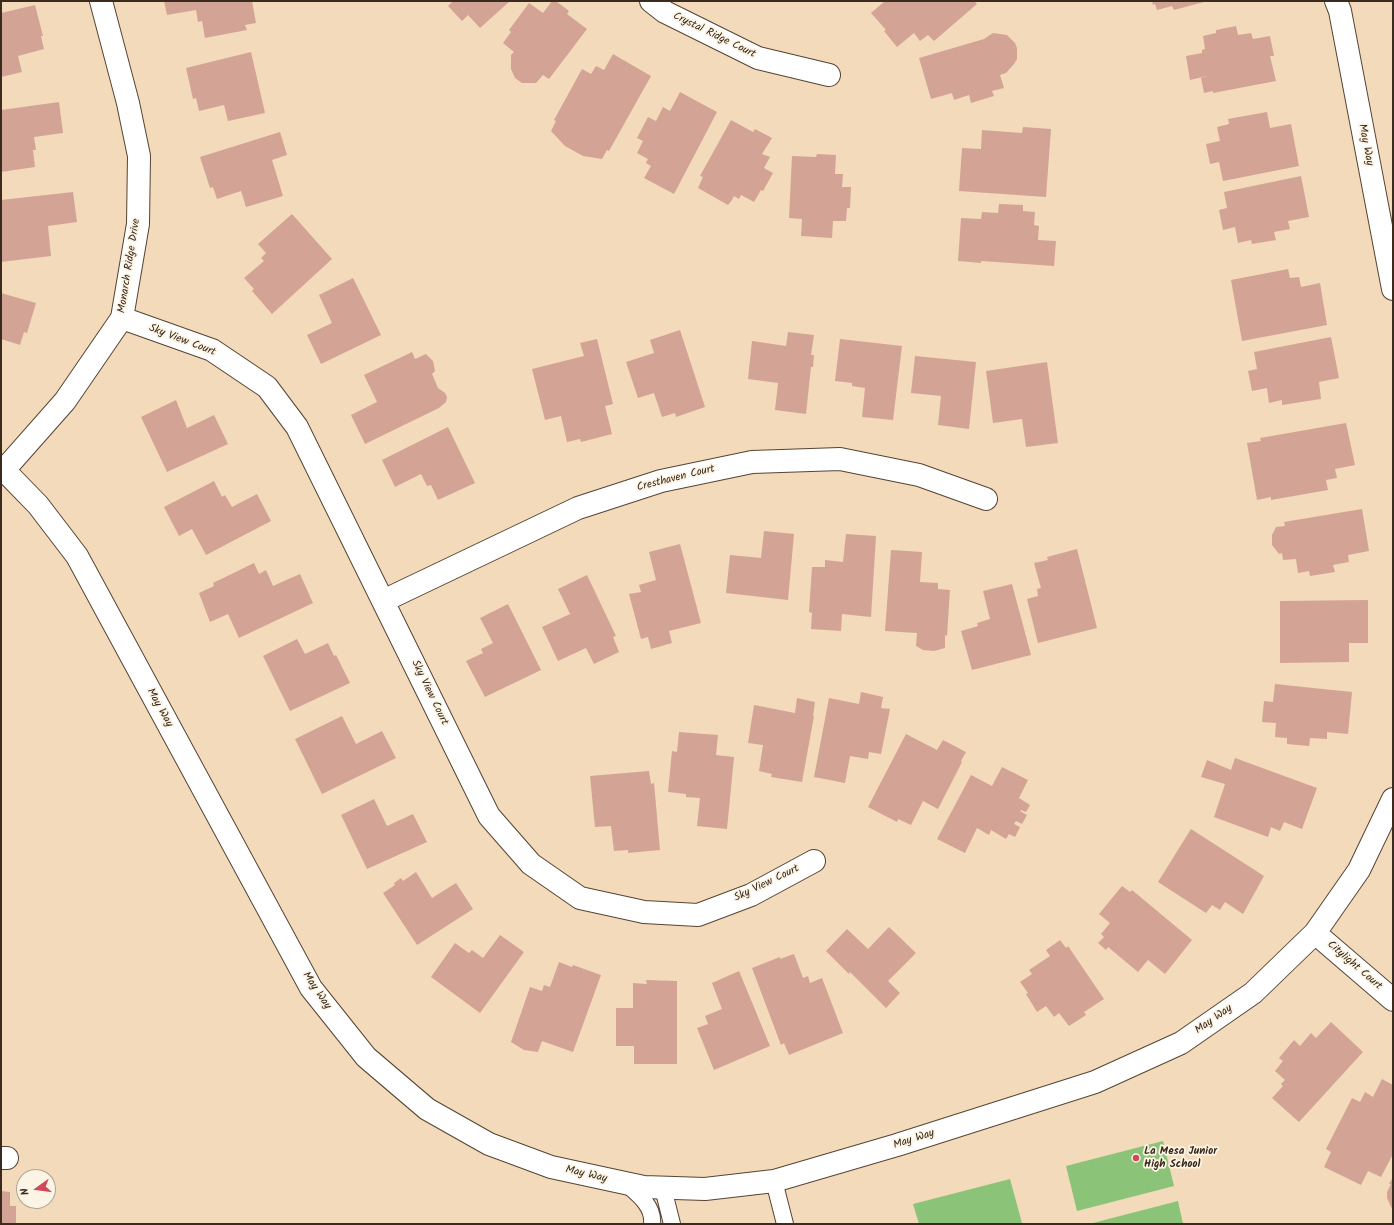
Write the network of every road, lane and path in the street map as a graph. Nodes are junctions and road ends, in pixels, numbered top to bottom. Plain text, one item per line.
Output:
1 (101, 1) edge
2 (651, 1) edge
3 (1336, 1) edge
4 (829, 75) dead end
5 (1393, 289) edge
6 (122, 318) junction
7 (3, 469) edge
8 (986, 499) dead end
9 (383, 600) junction
10 (1393, 799) edge
11 (814, 861) dead end
12 (1315, 933) junction
13 (1393, 1000) edge
14 (774, 1181) junction
15 (625, 1183) junction
16 (663, 1188) junction
17 (652, 1224) edge
18 (672, 1224) edge
19 (785, 1224) edge

1 - 6 street, Monarch Ridge Drive
2 - 4 street, Crystal Ridge Court
3 - 5 street, May Way
6 - 7 street, Monarch Ridge Drive
6 - 9 street, Sky View Court
7 - 15 street, May Way
8 - 9 street, Cresthaven Court
9 - 11 street, Sky View Court
10 - 12 street, May Way
12 - 13 street, Citylight Court
12 - 14 street, May Way
14 - 16 street, May Way
14 - 19 lane
15 - 16 street, May Way
15 - 17 lane
16 - 18 lane

